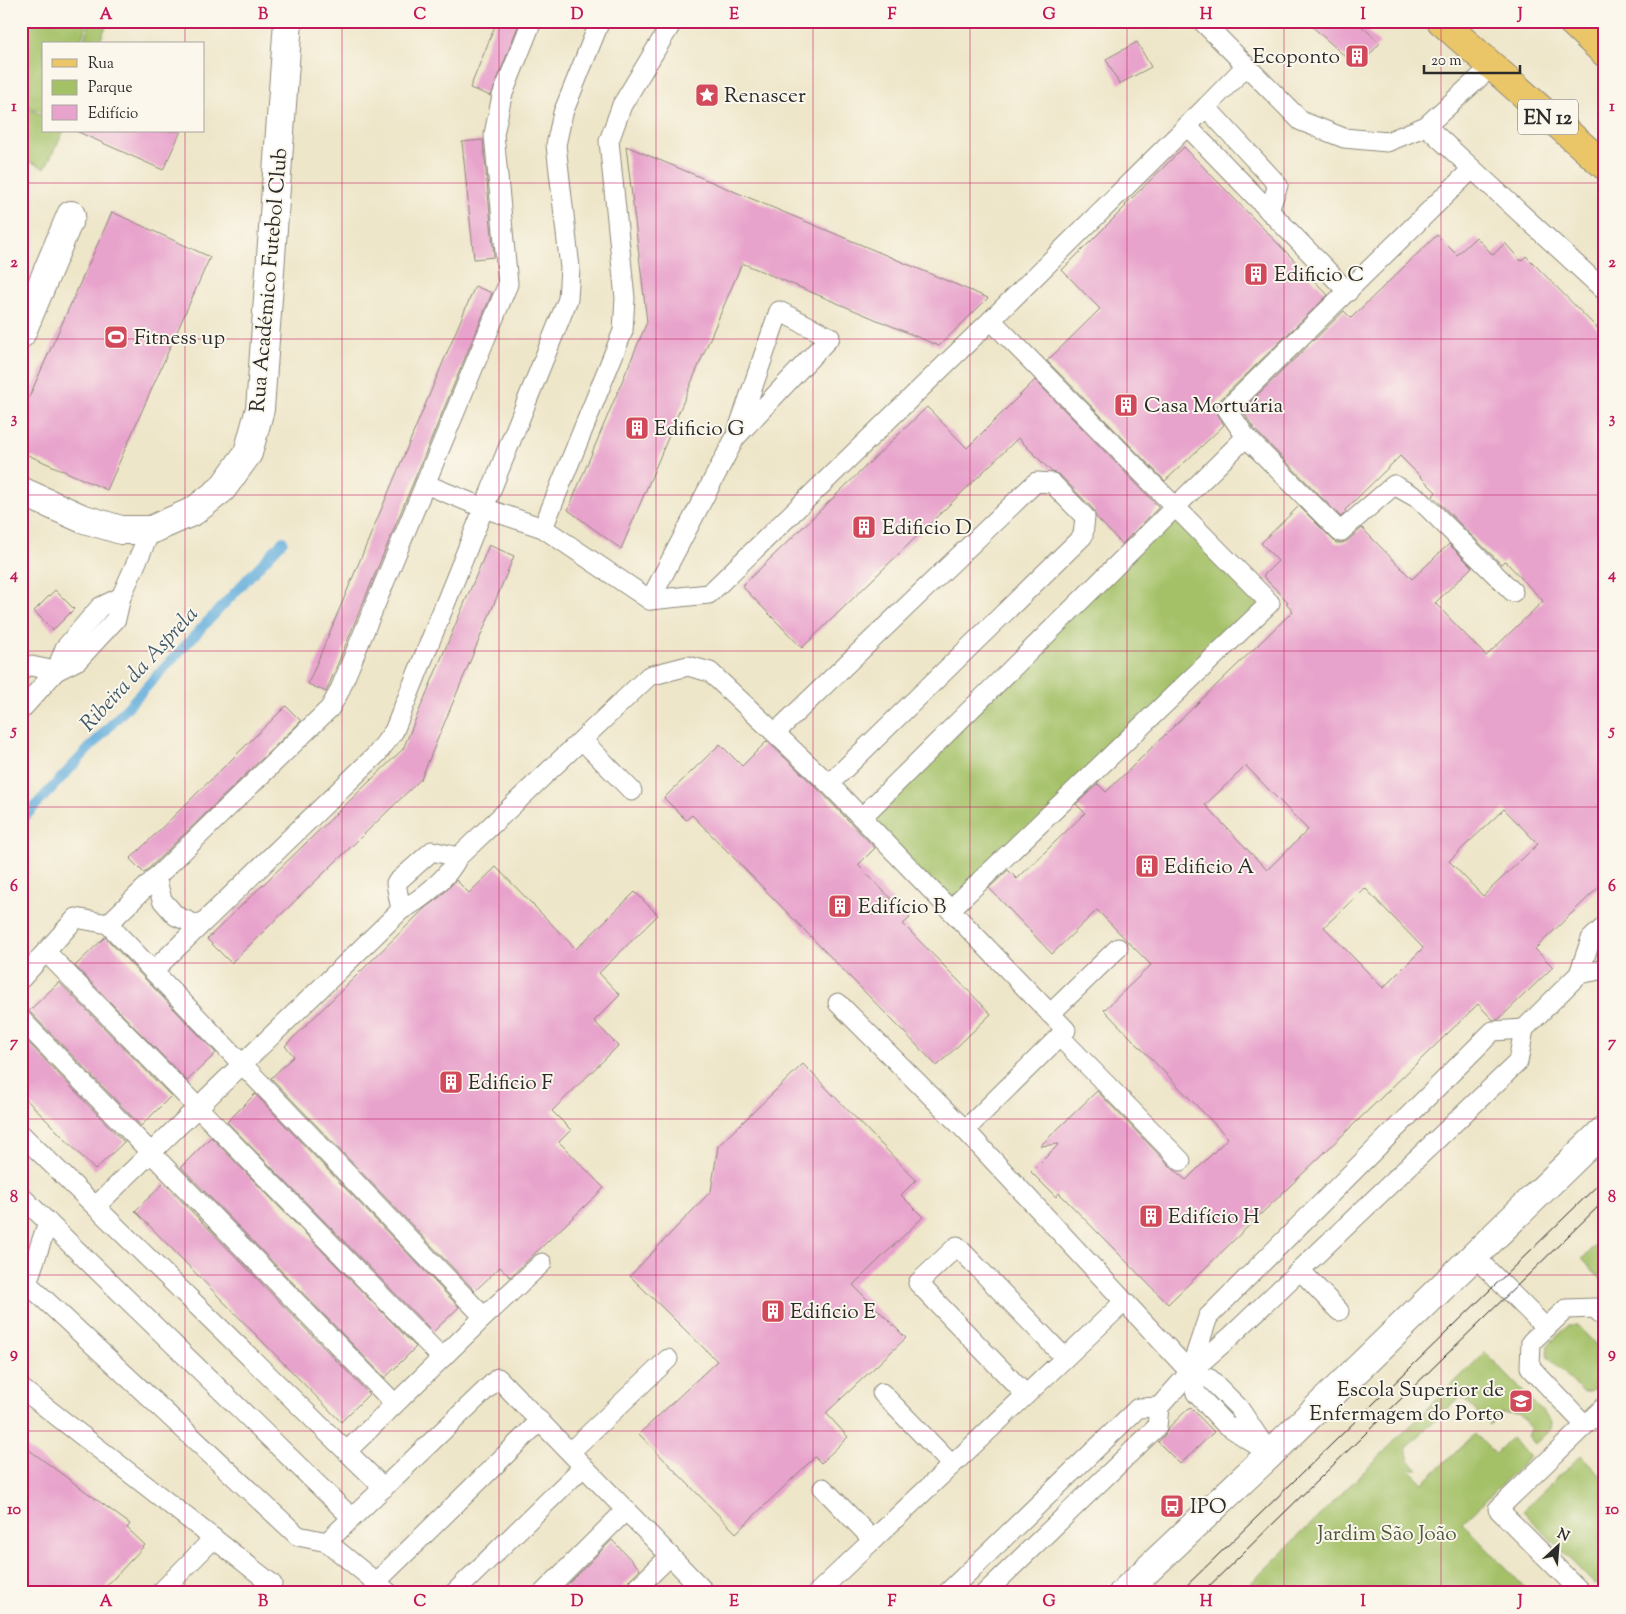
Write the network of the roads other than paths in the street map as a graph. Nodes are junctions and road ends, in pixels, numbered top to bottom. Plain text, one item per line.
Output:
1 (288, 21) edge
2 (532, 21) edge
3 (595, 21) edge
4 (672, 21) edge
5 (1202, 21) edge
6 (1441, 21) edge
7 (1246, 66) junction
8 (1491, 67) junction
9 (1206, 107) junction
10 (1187, 126) junction
11 (1426, 126) junction
12 (1605, 166) edge
13 (1472, 169) junction
14 (1270, 211) junction
15 (71, 215) dead end
16 (1605, 290) edge
17 (1348, 292) junction
18 (991, 320) junction
19 (21, 334) edge
20 (735, 438) junction
21 (1246, 438) junction
22 (425, 484) junction
23 (21, 491) edge
24 (1176, 507) junction
25 (484, 508) junction
26 (543, 528) junction
27 (151, 530) junction
28 (1513, 592) dead end
29 (650, 600) junction
30 (21, 671) edge
31 (56, 672) junction
32 (21, 710) edge
33 (776, 732) junction
34 (582, 740) junction
35 (829, 784) junction
36 (632, 791) dead end
37 (862, 818) junction
38 (458, 857) junction
39 (156, 877) junction
40 (401, 910) junction
41 (950, 910) junction
42 (108, 924) junction
43 (199, 926) junction
44 (1605, 926) edge
45 (1118, 948) dead end
46 (46, 952) junction
47 (1605, 970) edge
48 (153, 971) junction
49 (1580, 974) junction
50 (21, 979) edge
51 (838, 1003) dead end
52 (1050, 1014) junction
53 (21, 1019) edge
54 (1524, 1029) junction
55 (1060, 1037) junction
56 (242, 1064) junction
57 (198, 1108) junction
58 (1605, 1129) edge
59 (965, 1130) junction
60 (21, 1134) edge
61 (151, 1153) junction
62 (1181, 1161) dead end
63 (21, 1196) edge
64 (96, 1206) junction
65 (48, 1222) junction
66 (1299, 1225) junction
67 (1321, 1250) junction
68 (1474, 1256) junction
69 (542, 1263) dead end
70 (1300, 1270) junction
71 (1124, 1302) junction
72 (1339, 1311) dead end
73 (484, 1317) junction
74 (1605, 1318) edge
75 (1546, 1328) junction
76 (442, 1358) junction
77 (1065, 1358) junction
78 (668, 1359) dead end
79 (1190, 1372) junction
80 (21, 1388) edge
81 (882, 1392) dead end
82 (1026, 1395) junction
83 (395, 1404) junction
84 (1605, 1406) edge
85 (1159, 1407) junction
86 (540, 1421) junction
87 (1585, 1425) junction
88 (347, 1451) junction
89 (570, 1452) junction
90 (1270, 1454) junction
91 (952, 1465) junction
92 (583, 1467) junction
93 (384, 1488) junction
94 (823, 1488) dead end
95 (626, 1510) junction
96 (352, 1518) junction
97 (214, 1538) junction
98 (873, 1540) junction
99 (327, 1542) junction
100 (670, 1556) junction
101 (272, 1584) dead end
102 (383, 1588) edge
103 (160, 1593) edge
104 (454, 1593) edge
105 (543, 1593) edge
106 (632, 1593) edge
107 (706, 1593) edge
108 (816, 1593) edge
109 (947, 1593) edge
110 (985, 1593) edge
111 (1123, 1593) edge
112 (1582, 1593) edge

1 - 27 street, Rua Académico Futebol Club
2 - 22 lane
3 - 25 lane
4 - 26 lane
5 - 7 lane
6 - 8 main road, EN 12
7 - 9 lane
7 - 11 lane
8 - 11 lane
8 - 12 main road, EN 12
9 - 10 lane
9 - 14 lane
10 - 14 lane
10 - 18 lane
11 - 13 lane
13 - 16 lane
13 - 17 lane
14 - 17 lane
15 - 19 street
17 - 21 lane
18 - 24 lane
18 - 29 lane
20 - 20 lane
20 - 29 lane
21 - 24 lane
21 - 28 lane
22 - 25 lane
22 - 39 lane
23 - 27 street, Rua Académico Futebol Club
24 - 37 lane
24 - 41 lane
25 - 26 lane
25 - 43 lane
26 - 29 lane
27 - 31 lane
30 - 31 lane
31 - 32 lane
33 - 34 lane
33 - 35 lane
33 - 35 lane
34 - 36 lane
34 - 38 lane
35 - 37 lane
37 - 41 lane
38 - 40 lane
38 - 40 lane
39 - 42 lane
39 - 43 lane
40 - 56 lane
41 - 52 lane
42 - 46 lane
42 - 48 lane
43 - 48 lane
44 - 49 lane
45 - 52 lane
46 - 50 lane
46 - 57 lane
47 - 49 lane
48 - 56 lane
49 - 54 lane
51 - 59 lane
52 - 55 lane
53 - 61 lane
54 - 66 lane
54 - 67 lane
55 - 59 lane
55 - 62 lane
56 - 57 lane
56 - 73 lane
57 - 61 lane
57 - 76 lane
58 - 68 street
59 - 71 lane
60 - 64 lane
61 - 64 lane
61 - 83 lane
63 - 65 lane
64 - 88 lane
65 - 96 lane
65 - 99 lane
66 - 67 lane
66 - 79 lane
67 - 70 lane
68 - 75 lane
68 - 90 street
69 - 73 lane
70 - 72 lane
70 - 79 lane
71 - 77 lane
71 - 79 lane
73 - 76 lane
74 - 75 lane
75 - 87 lane
76 - 83 lane
77 - 82 lane
77 - 82 lane
78 - 89 lane
79 - 85 lane
79 - 90 lane
80 - 97 lane
81 - 91 lane
82 - 91 lane
83 - 88 lane
84 - 87 lane
85 - 109 lane
85 - 110 lane
86 - 89 lane
86 - 93 lane
86 - 102 lane
87 - 112 lane
88 - 93 lane
89 - 92 lane
90 - 111 street
91 - 98 lane
92 - 95 lane
92 - 104 lane
93 - 96 lane
94 - 98 lane
95 - 100 lane
95 - 105 lane
96 - 99 lane
97 - 101 lane
97 - 103 lane
98 - 108 lane
99 - 102 lane
100 - 106 lane
100 - 107 lane

